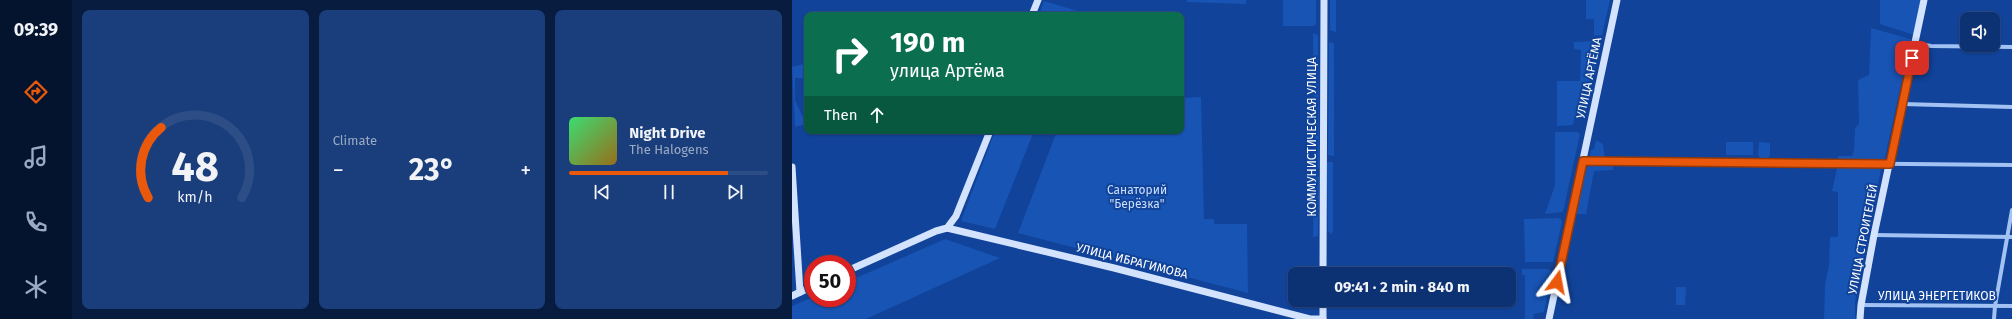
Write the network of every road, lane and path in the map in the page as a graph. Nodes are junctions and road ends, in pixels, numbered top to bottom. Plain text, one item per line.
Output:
1 (1038, 0) edge
2 (1324, 0) edge
3 (1617, 0) edge
4 (1924, 0) edge
5 (1033, 12) edge
6 (1915, 44) junction
7 (2012, 47) edge
8 (1902, 104) junction
9 (2012, 107) edge
10 (989, 134) edge
11 (1583, 161) junction
12 (1890, 164) junction
13 (2012, 165) edge
14 (792, 167) edge
15 (2012, 210) edge
16 (947, 228) junction
17 (1874, 235) junction
18 (2006, 236) junction
19 (2012, 236) edge
20 (856, 267) edge
21 (1323, 267) edge
22 (804, 290) edge
23 (800, 292) junction
24 (792, 296) edge
25 (1861, 305) junction
26 (1995, 306) junction
27 (2012, 306) edge
28 (1323, 307) edge
29 (1311, 319) edge
30 (1323, 319) edge
31 (1549, 319) edge
32 (1860, 319) edge
33 (1994, 319) edge

1 - 5 main road
2 - 21 main road, КОММУНИСТИЧЕСКАЯ УЛИЦА
3 - 11 main road, УЛИЦА АРТЁМА
4 - 6 main road, УЛИЦА СТРОИТЕЛЕЙ
6 - 7 street
6 - 8 main road, УЛИЦА СТРОИТЕЛЕЙ
8 - 9 street
8 - 12 main road, УЛИЦА СТРОИТЕЛЕЙ
10 - 16 main road
11 - 12 street
11 - 31 main road, УЛИЦА АРТЁМА
12 - 13 street
12 - 17 main road, УЛИЦА СТРОИТЕЛЕЙ
14 - 23 main road
15 - 18 street
16 - 20 main road
16 - 29 main road, УЛИЦА ИБРАГИМОВА
17 - 18 street
17 - 25 main road, УЛИЦА СТРОИТЕЛЕЙ
18 - 19 street
18 - 26 street
22 - 23 main road
23 - 24 main road
25 - 26 street, УЛИЦА ЭНЕРГЕТИКОВ
25 - 32 main road, УЛИЦА СТРОИТЕЛЕЙ
26 - 27 street, УЛИЦА ЭНЕРГЕТИКОВ
26 - 33 street
28 - 30 main road
29 - 30 main road, УЛИЦА ИБРАГИМОВА

